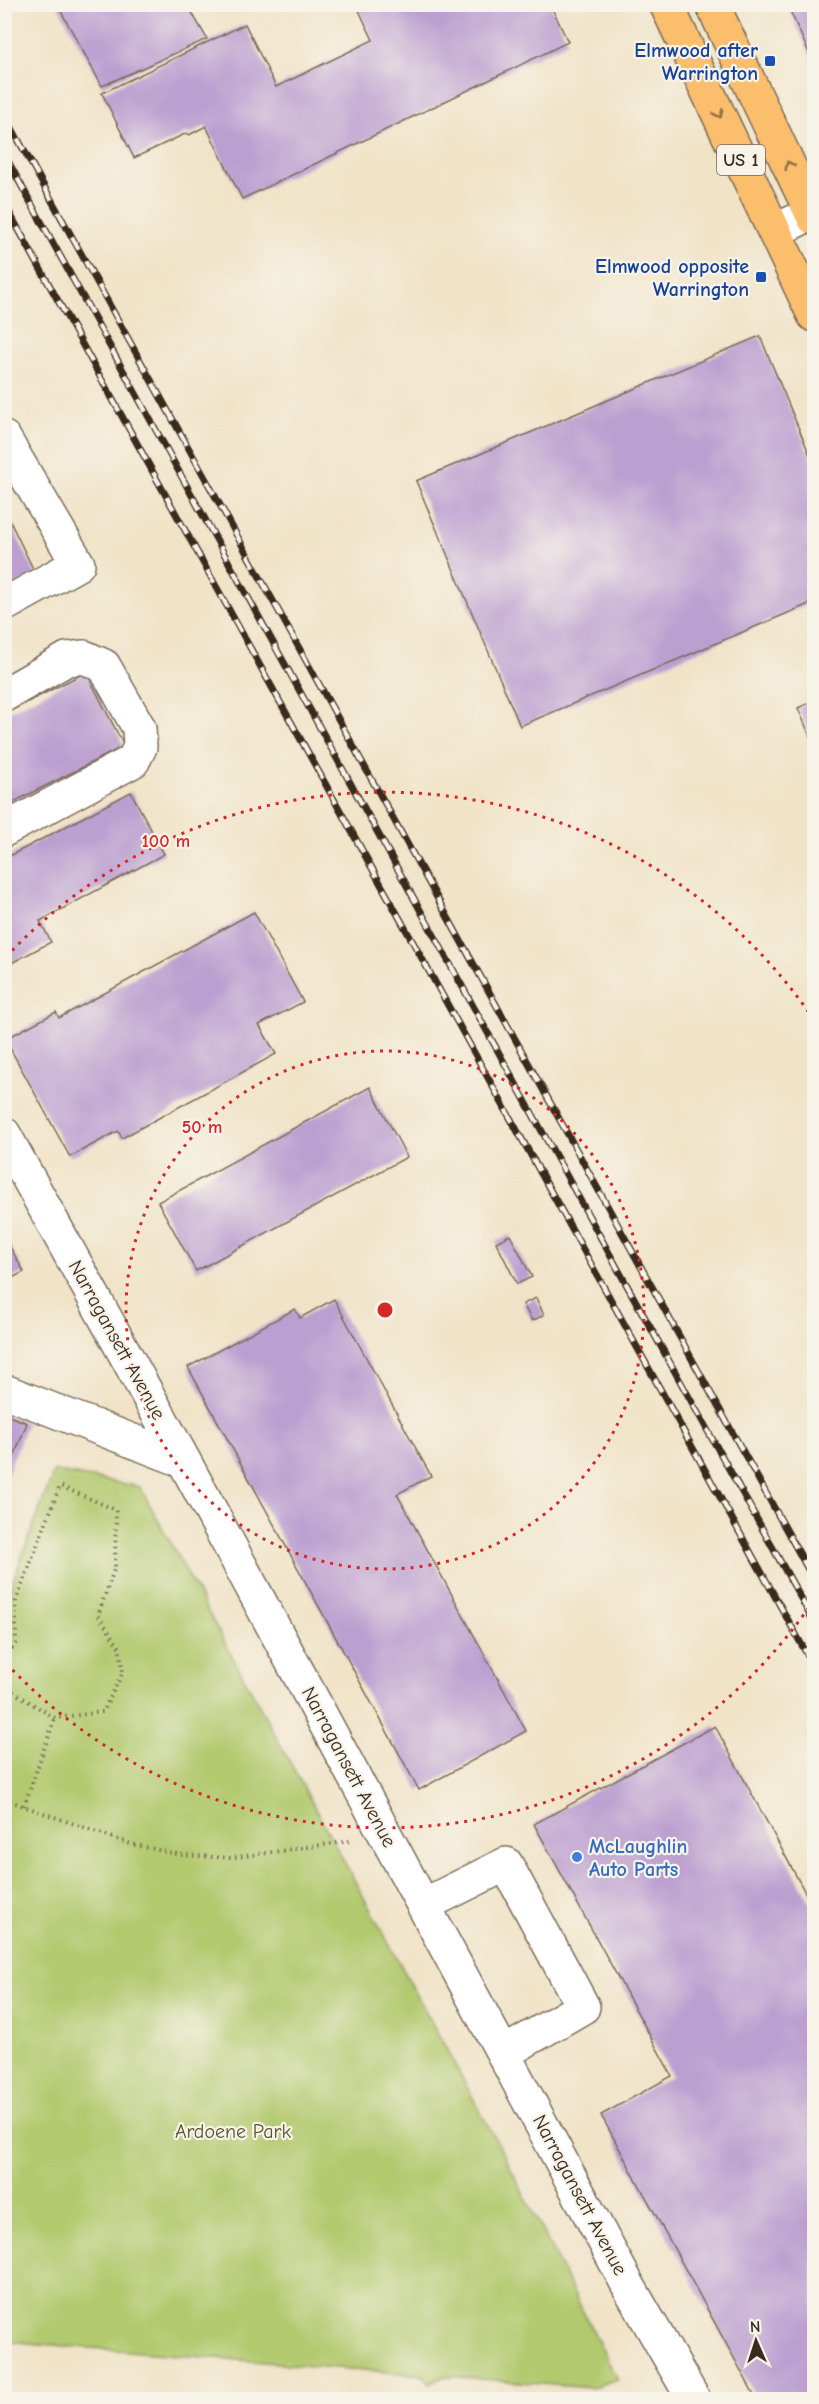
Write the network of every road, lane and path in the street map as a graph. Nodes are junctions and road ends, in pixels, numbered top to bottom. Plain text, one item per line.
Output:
1 (666, 4) edge
2 (712, 4) edge
3 (814, 215) edge
4 (775, 231) junction
5 (814, 315) edge
6 (4, 438) edge
7 (4, 605) edge
8 (4, 695) edge
9 (4, 830) edge
10 (4, 1134) edge
11 (4, 1391) edge
12 (184, 1461) junction
13 (4, 1658) edge
14 (4, 1686) edge
15 (56, 1718) junction
16 (4, 1798) edge
17 (24, 1806) junction
18 (387, 1837) junction
19 (424, 1905) junction
20 (504, 2054) junction
21 (694, 2400) edge

1 -> 4 main road, US 1
3 -> 2 main road, US 1
3 - 4 street
4 - 5 main road, US 1
6 - 7 street
8 - 9 street
10 - 12 street, Narragansett Avenue
11 - 12 street
12 - 18 street, Narragansett Avenue
13 - 15 path
14 - 15 path
15 - 17 path
16 - 17 path
17 - 18 path
18 - 19 street, Narragansett Avenue
19 - 20 street, Narragansett Avenue
19 - 20 street
20 - 21 street, Narragansett Avenue

